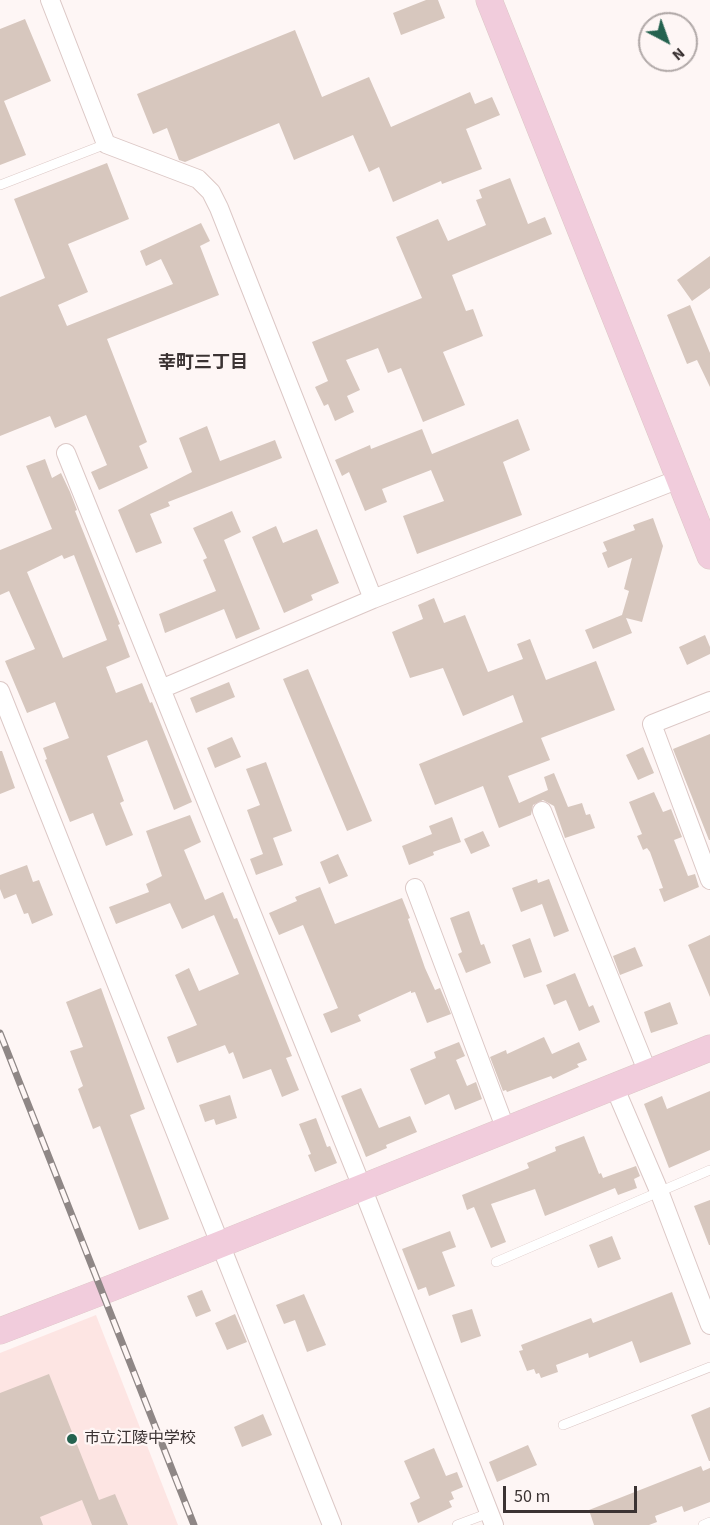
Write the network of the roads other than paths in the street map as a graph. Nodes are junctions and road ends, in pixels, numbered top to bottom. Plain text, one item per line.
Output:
1 (50, 0) edge
2 (489, 0) edge
3 (105, 144) junction
4 (0, 185) edge
5 (66, 453) dead end
6 (679, 479) junction
7 (710, 556) edge
8 (373, 599) junction
9 (161, 689) junction
10 (0, 691) edge
11 (710, 701) edge
12 (542, 811) dead end
13 (710, 880) edge
14 (415, 888) dead end
15 (710, 1048) edge
16 (648, 1073) junction
17 (614, 1086) junction
18 (506, 1130) junction
19 (710, 1170) edge
20 (362, 1187) junction
21 (658, 1191) junction
22 (220, 1244) junction
23 (496, 1262) dead end
24 (710, 1325) edge
25 (0, 1330) edge
26 (710, 1367) edge
27 (563, 1425) dead end
28 (491, 1519) edge
29 (710, 1522) edge
30 (332, 1525) edge
31 (457, 1525) edge
32 (703, 1525) edge

1 - 3 street
2 - 6 street
3 - 4 lane
3 - 8 street
5 - 9 street
6 - 7 street
6 - 8 street
8 - 9 street
9 - 20 street
10 - 22 street
11 - 13 street
12 - 16 street
14 - 18 street
15 - 16 street
16 - 17 street
17 - 18 street
17 - 21 street
18 - 20 street
19 - 21 lane
20 - 22 street
20 - 28 street
21 - 23 lane
21 - 24 street
22 - 25 street
22 - 30 street
26 - 27 lane
28 - 31 lane
29 - 32 lane

